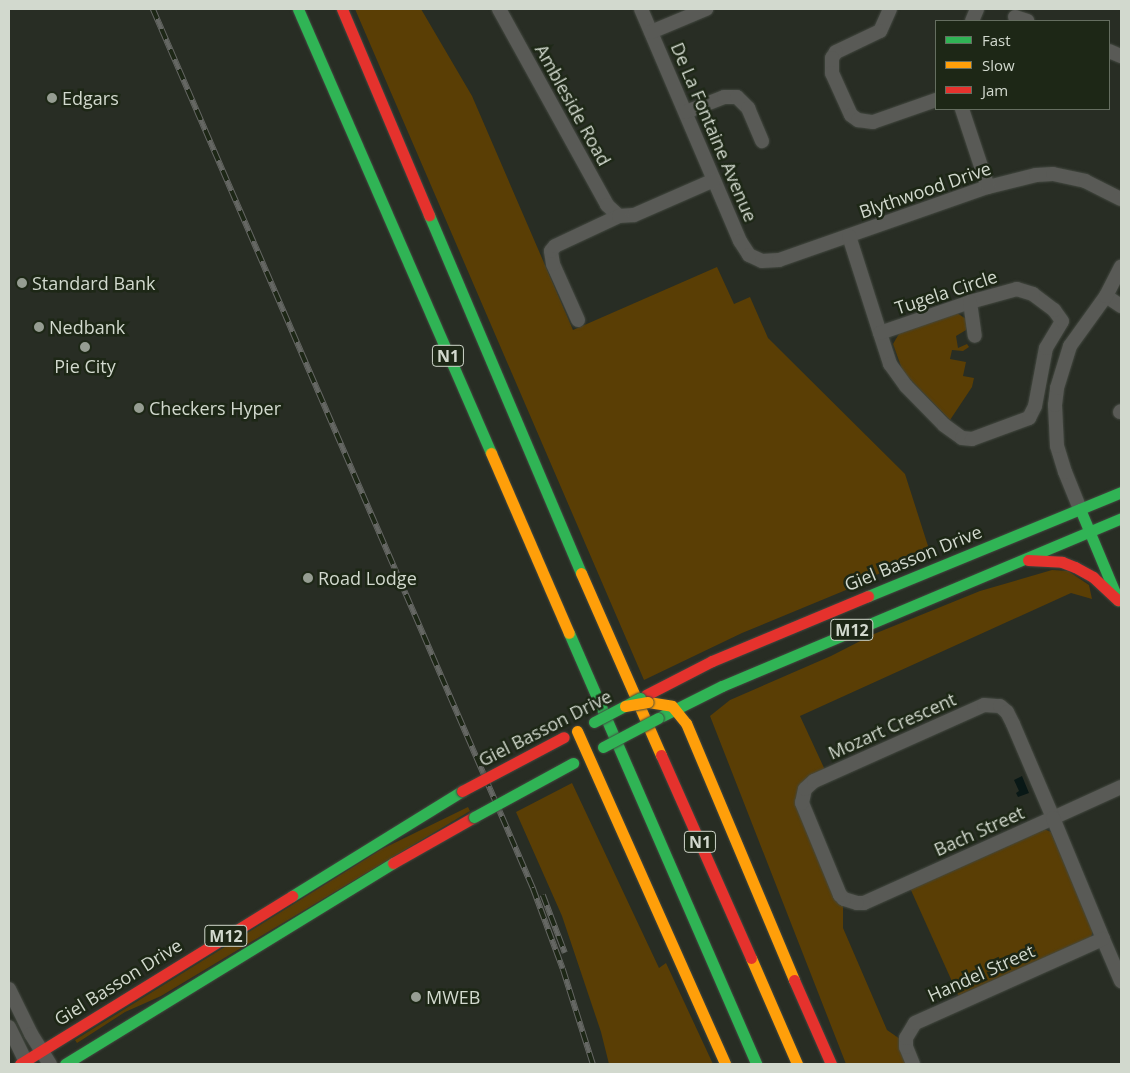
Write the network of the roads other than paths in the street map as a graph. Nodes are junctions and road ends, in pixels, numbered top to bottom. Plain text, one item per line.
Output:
1 (298, 9) edge
2 (342, 9) edge
3 (499, 9) edge
4 (641, 9) edge
5 (706, 9) edge
6 (890, 9) edge
7 (651, 32) junction
8 (935, 100) edge
9 (962, 110) edge
10 (686, 112) junction
11 (762, 142) dead end
12 (714, 180) junction
13 (988, 187) junction
14 (1102, 188) junction
15 (1121, 191) edge
16 (1121, 199) edge
17 (619, 216) junction
18 (849, 236) junction
19 (762, 261) joint
20 (1121, 267) edge
21 (1106, 296) junction
22 (970, 302) junction
23 (1121, 306) edge
24 (578, 320) dead end
25 (880, 333) junction
26 (975, 336) dead end
27 (1121, 492) edge
28 (1080, 509) junction
29 (1121, 518) edge
30 (1090, 532) junction
31 (1021, 560) junction
32 (1120, 604) edge
33 (647, 698) junction
34 (676, 709) junction
35 (577, 731) junction
36 (588, 755) junction
37 (1121, 787) edge
38 (1053, 818) junction
39 (852, 902) joint
40 (1103, 939) junction
41 (1121, 981) edge
42 (9, 988) edge
43 (9, 1027) edge
44 (42, 1050) junction
45 (24, 1063) edge
46 (50, 1064) edge
47 (65, 1064) edge
48 (725, 1064) edge
49 (756, 1064) edge
50 (797, 1064) edge
51 (831, 1064) edge
52 (913, 1064) edge

1 - 49 main road, N1
2 - 50 main road, N1
3 - 17 street, Ambleside Road
4 - 7 street, De La Fontaine Avenue
5 - 7 street
6 - 8 street
7 - 10 street, De La Fontaine Avenue
9 - 13 street
10 - 11 street
10 - 12 street, De La Fontaine Avenue
12 - 17 street
12 - 19 street, De La Fontaine Avenue
13 - 14 street, Blythwood Drive
13 - 18 street, Blythwood Drive
14 - 15 street, Blythwood Drive
14 - 16 street, Blythwood Drive
17 - 24 street
18 - 19 street, Blythwood Drive
18 - 25 street, Tugela Circle
20 - 21 street
21 - 23 street
21 - 28 street
22 - 25 street, Tugela Circle
22 - 25 street, Tugela Circle
22 - 26 street
27 - 28 main road, Giel Basson Drive / M12
28 - 30 main road
28 - 33 main road, Giel Basson Drive / M12
29 - 30 main road, M12
30 - 31 main road, M12
30 - 32 main road
31 - 32 main road
31 - 34 main road, M12
33 - 34 main road
33 - 35 main road, Giel Basson Drive / M12, bridge
34 - 36 main road, M12, bridge
34 - 51 main road
35 - 36 main road
35 - 44 main road, Giel Basson Drive / M12, bridge
36 - 47 main road, M12, bridge
36 - 48 main road
37 - 38 street, Bach Street
38 - 39 street, Bach Street
38 - 39 street, Mozart Crescent
38 - 40 street
40 - 41 street
40 - 52 street, Handel Street
42 - 44 street
43 - 45 street
44 - 45 main road, Giel Basson Drive / M12
44 - 46 street

